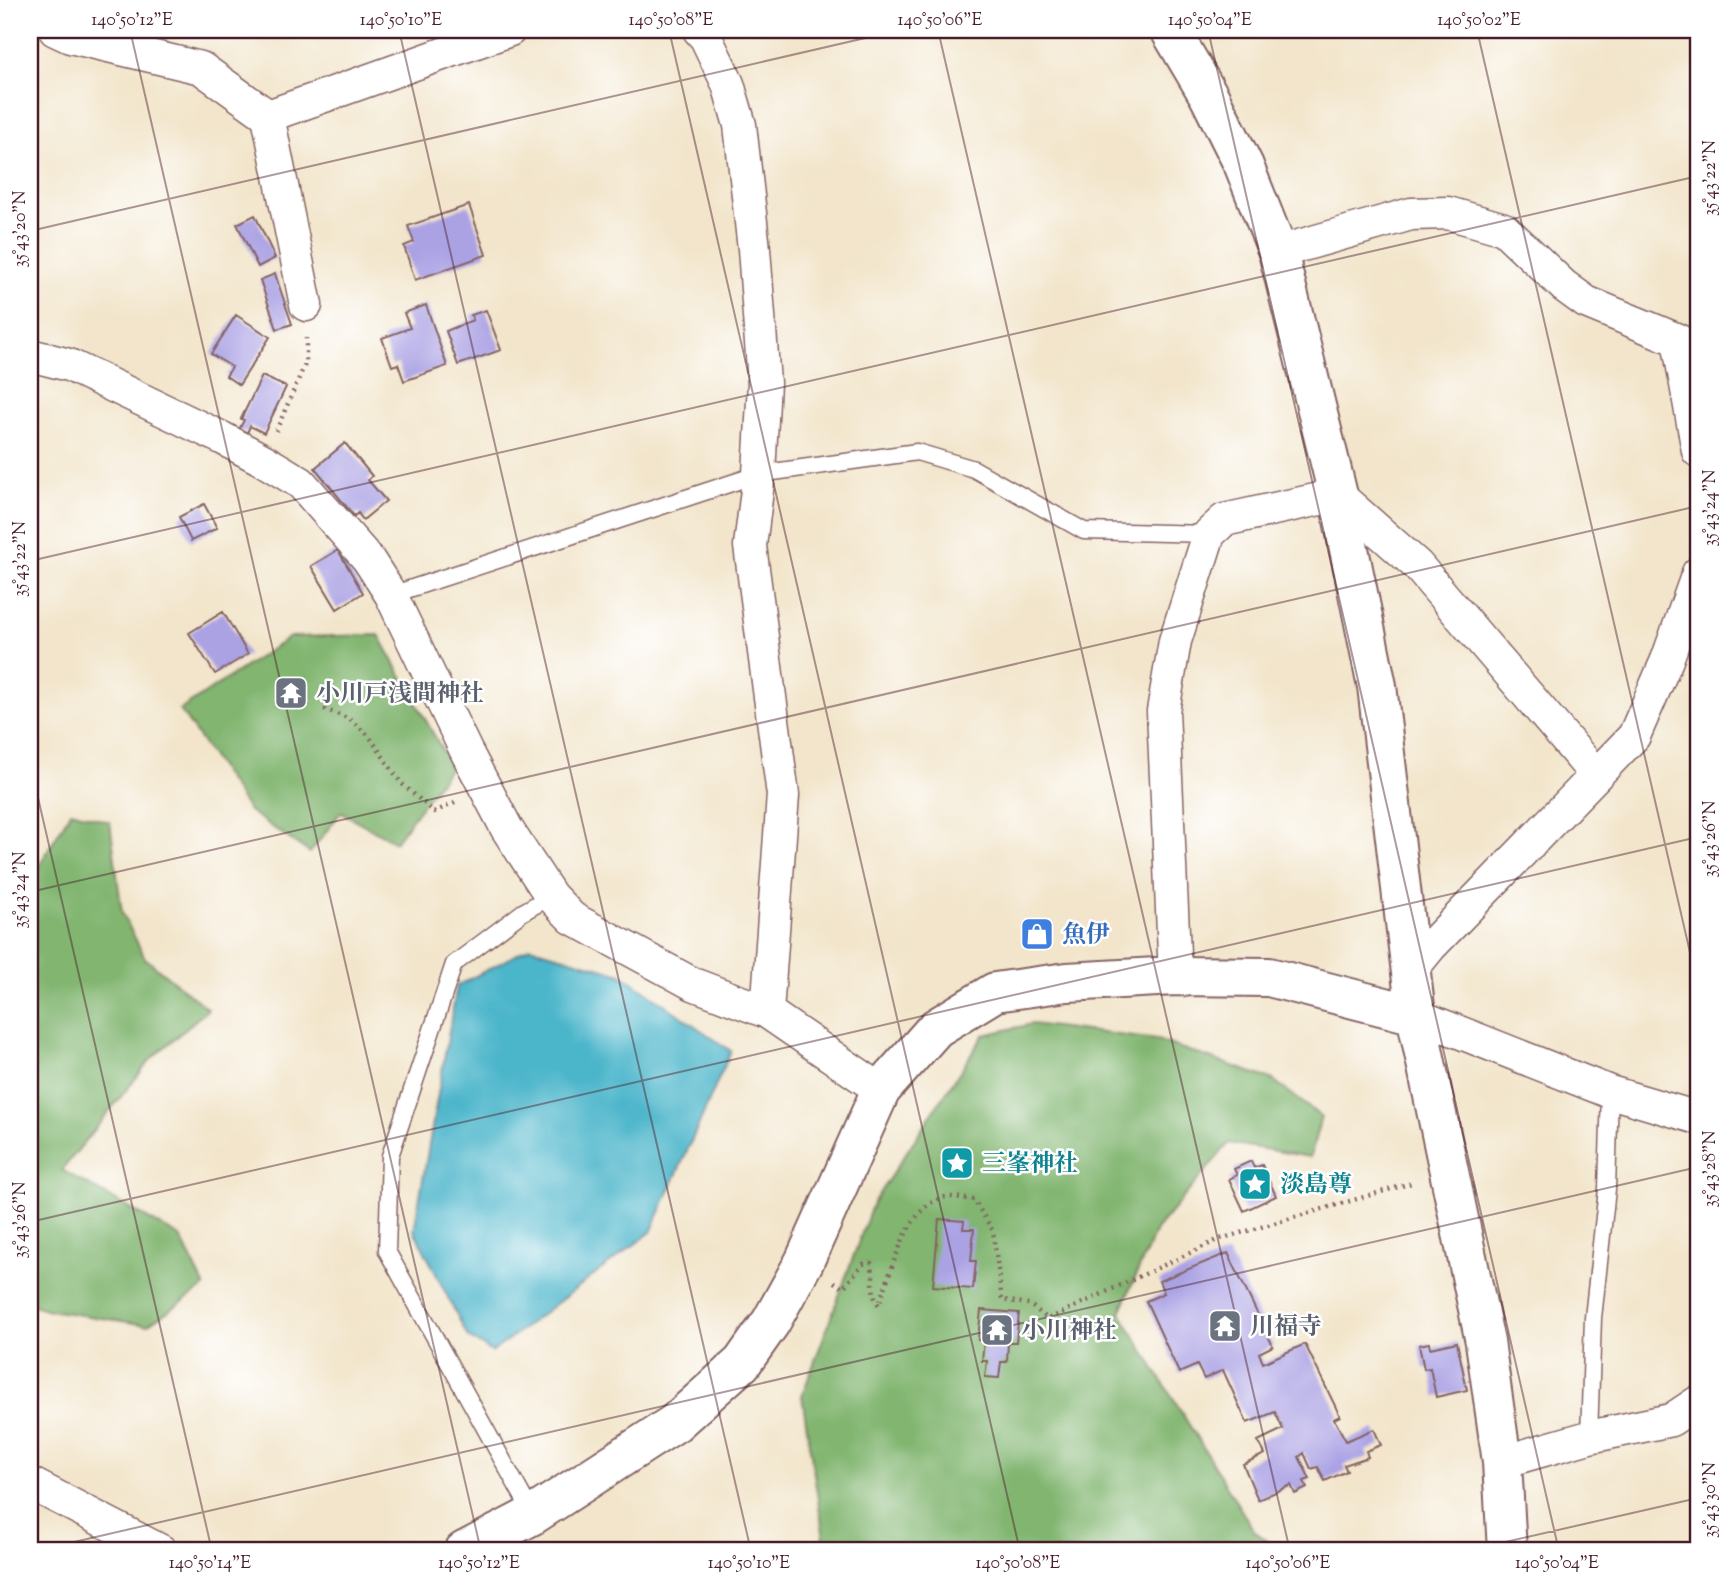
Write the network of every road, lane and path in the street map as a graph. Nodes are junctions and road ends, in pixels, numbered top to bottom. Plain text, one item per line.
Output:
1 (55, 30) edge
2 (510, 30) edge
3 (699, 30) edge
4 (1170, 30) edge
5 (268, 116) junction
6 (1278, 252) junction
7 (306, 305) joint
8 (30, 355) edge
9 (1698, 451) edge
10 (263, 460) junction
11 (760, 474) junction
12 (1338, 495) junction
13 (1209, 534) junction
14 (1698, 570) edge
15 (391, 595) junction
16 (324, 709) dead end
17 (1596, 775) junction
18 (434, 812) dead end
19 (551, 896) junction
20 (1409, 973) junction
21 (1175, 976) junction
22 (767, 1012) junction
23 (1416, 1015) junction
24 (881, 1090) junction
25 (1610, 1092) junction
26 (1698, 1118) edge
27 (1449, 1172) junction
28 (804, 1262) junction
29 (1698, 1402) edge
30 (1590, 1437) junction
31 (1502, 1462) junction
32 (30, 1483) edge
33 (533, 1515) junction
34 (160, 1551) edge
35 (464, 1551) edge
36 (1507, 1551) edge

1 - 5 street
2 - 5 street
3 - 11 street
4 - 6 street
5 - 7 street
6 - 9 street
6 - 12 street
7 - 10 path
8 - 10 street
10 - 15 street
11 - 13 lane
11 - 15 lane
11 - 22 street
12 - 13 street
12 - 17 street
12 - 20 street
13 - 21 street
14 - 17 street
15 - 19 street
16 - 18 path
17 - 20 street
19 - 22 street
19 - 33 lane
20 - 23 street
21 - 23 street
21 - 24 street
22 - 24 street
23 - 25 street
23 - 27 street
24 - 28 street
25 - 26 street
25 - 30 lane
27 - 28 path
27 - 31 street
28 - 33 street
29 - 30 street
30 - 31 street
31 - 36 street
32 - 34 street
33 - 35 street

